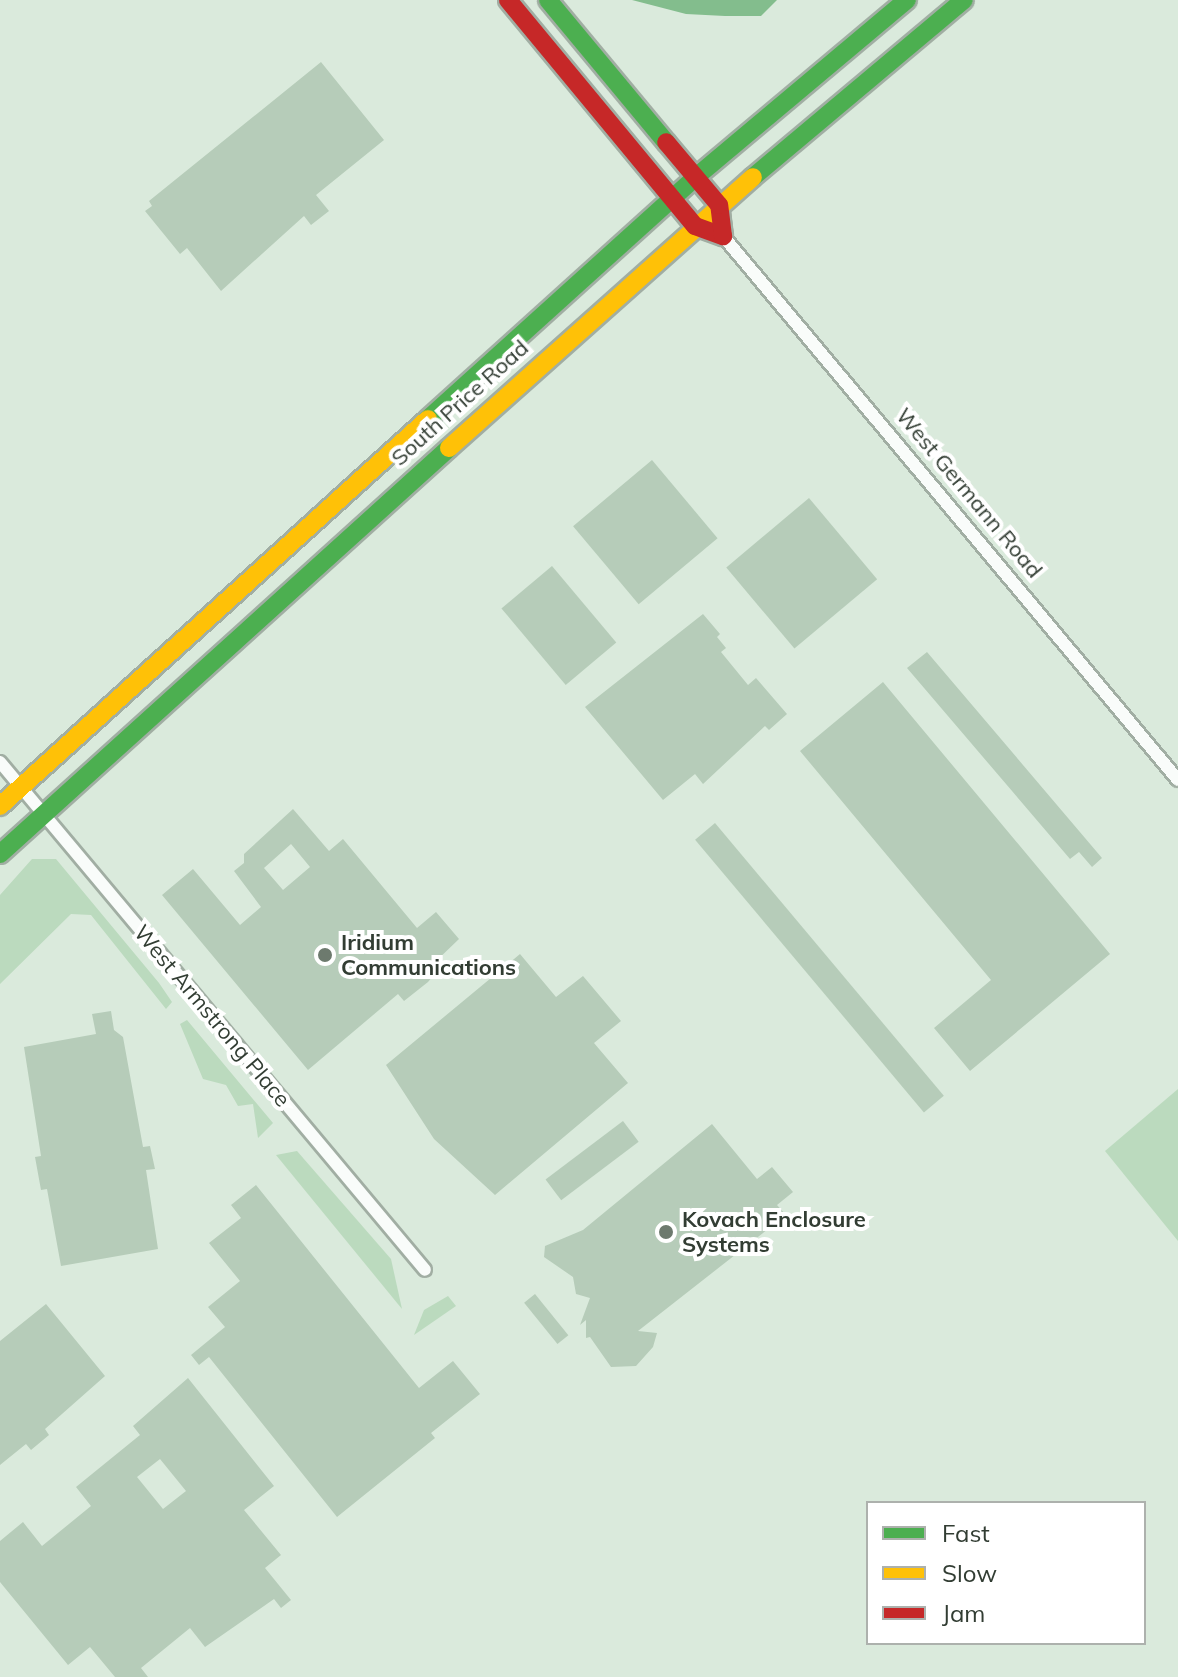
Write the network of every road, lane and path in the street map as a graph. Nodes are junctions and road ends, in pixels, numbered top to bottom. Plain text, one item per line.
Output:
1 (508, 0) edge
2 (548, 0) edge
3 (907, 0) edge
4 (964, 0) edge
5 (697, 176) junction
6 (672, 198) junction
7 (719, 205) junction
8 (695, 226) junction
9 (723, 236) junction
10 (0, 762) edge
11 (1178, 780) edge
12 (22, 787) junction
13 (0, 806) edge
14 (42, 812) junction
15 (0, 854) edge
16 (425, 1270) dead end

1 - 6 main road
2 - 5 main road
3 - 5 main road, South Price Road
4 - 7 main road, South Price Road
5 - 6 main road, South Price Road
5 - 7 main road
6 - 8 main road
6 - 12 main road, South Price Road
7 - 8 main road, South Price Road
7 - 9 main road
8 - 9 main road
8 - 14 main road, South Price Road
9 - 11 street, West Germann Road
10 - 12 street, West Armstrong Place
12 - 13 main road, South Price Road
12 - 14 street, West Armstrong Place
14 - 15 main road, South Price Road
14 - 16 street, West Armstrong Place

